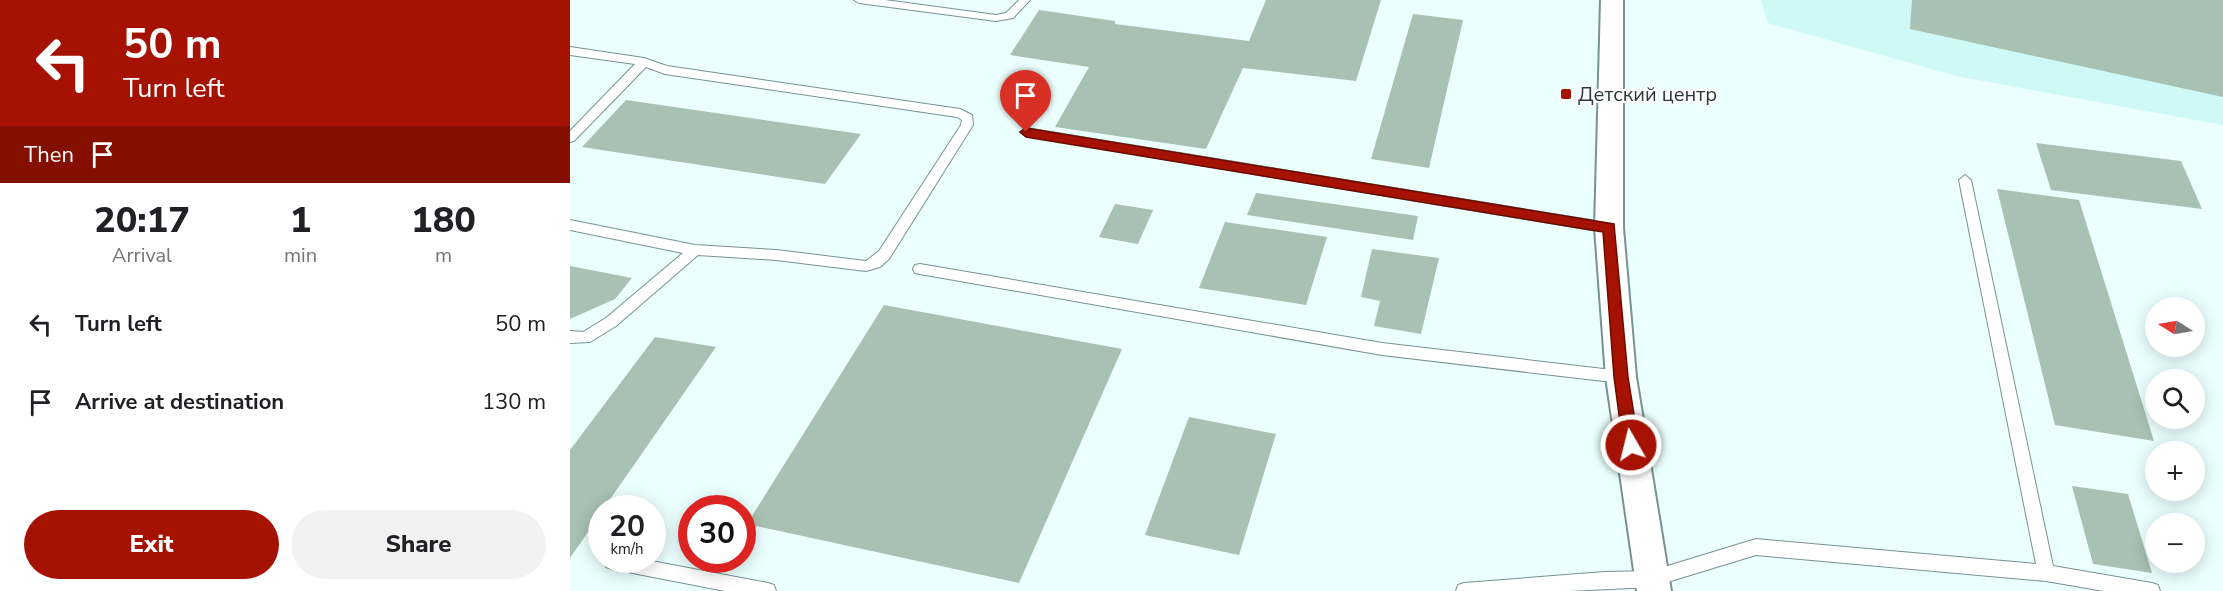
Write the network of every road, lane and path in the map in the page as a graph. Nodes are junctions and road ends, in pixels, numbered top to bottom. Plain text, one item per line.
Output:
1 (859, 0) edge
2 (1025, 0) edge
3 (1612, 0) edge
4 (570, 51) edge
5 (644, 62) junction
6 (1026, 132) dead end
7 (570, 138) edge
8 (1965, 180) dead end
9 (570, 225) edge
10 (1609, 228) junction
11 (695, 250) junction
12 (920, 270) dead end
13 (570, 337) edge
14 (1621, 377) junction
15 (666, 571) edge
16 (2046, 573) junction
17 (1653, 585) edge
18 (768, 591) edge
19 (1464, 591) edge
20 (2152, 591) edge

1 - 2 lane
3 - 10 street
4 - 5 lane
5 - 7 lane
5 - 11 lane
6 - 10 lane
8 - 16 lane
9 - 11 lane
10 - 14 street
11 - 13 lane
12 - 14 lane
14 - 17 street
15 - 18 lane
16 - 17 lane
16 - 20 lane
17 - 19 lane

